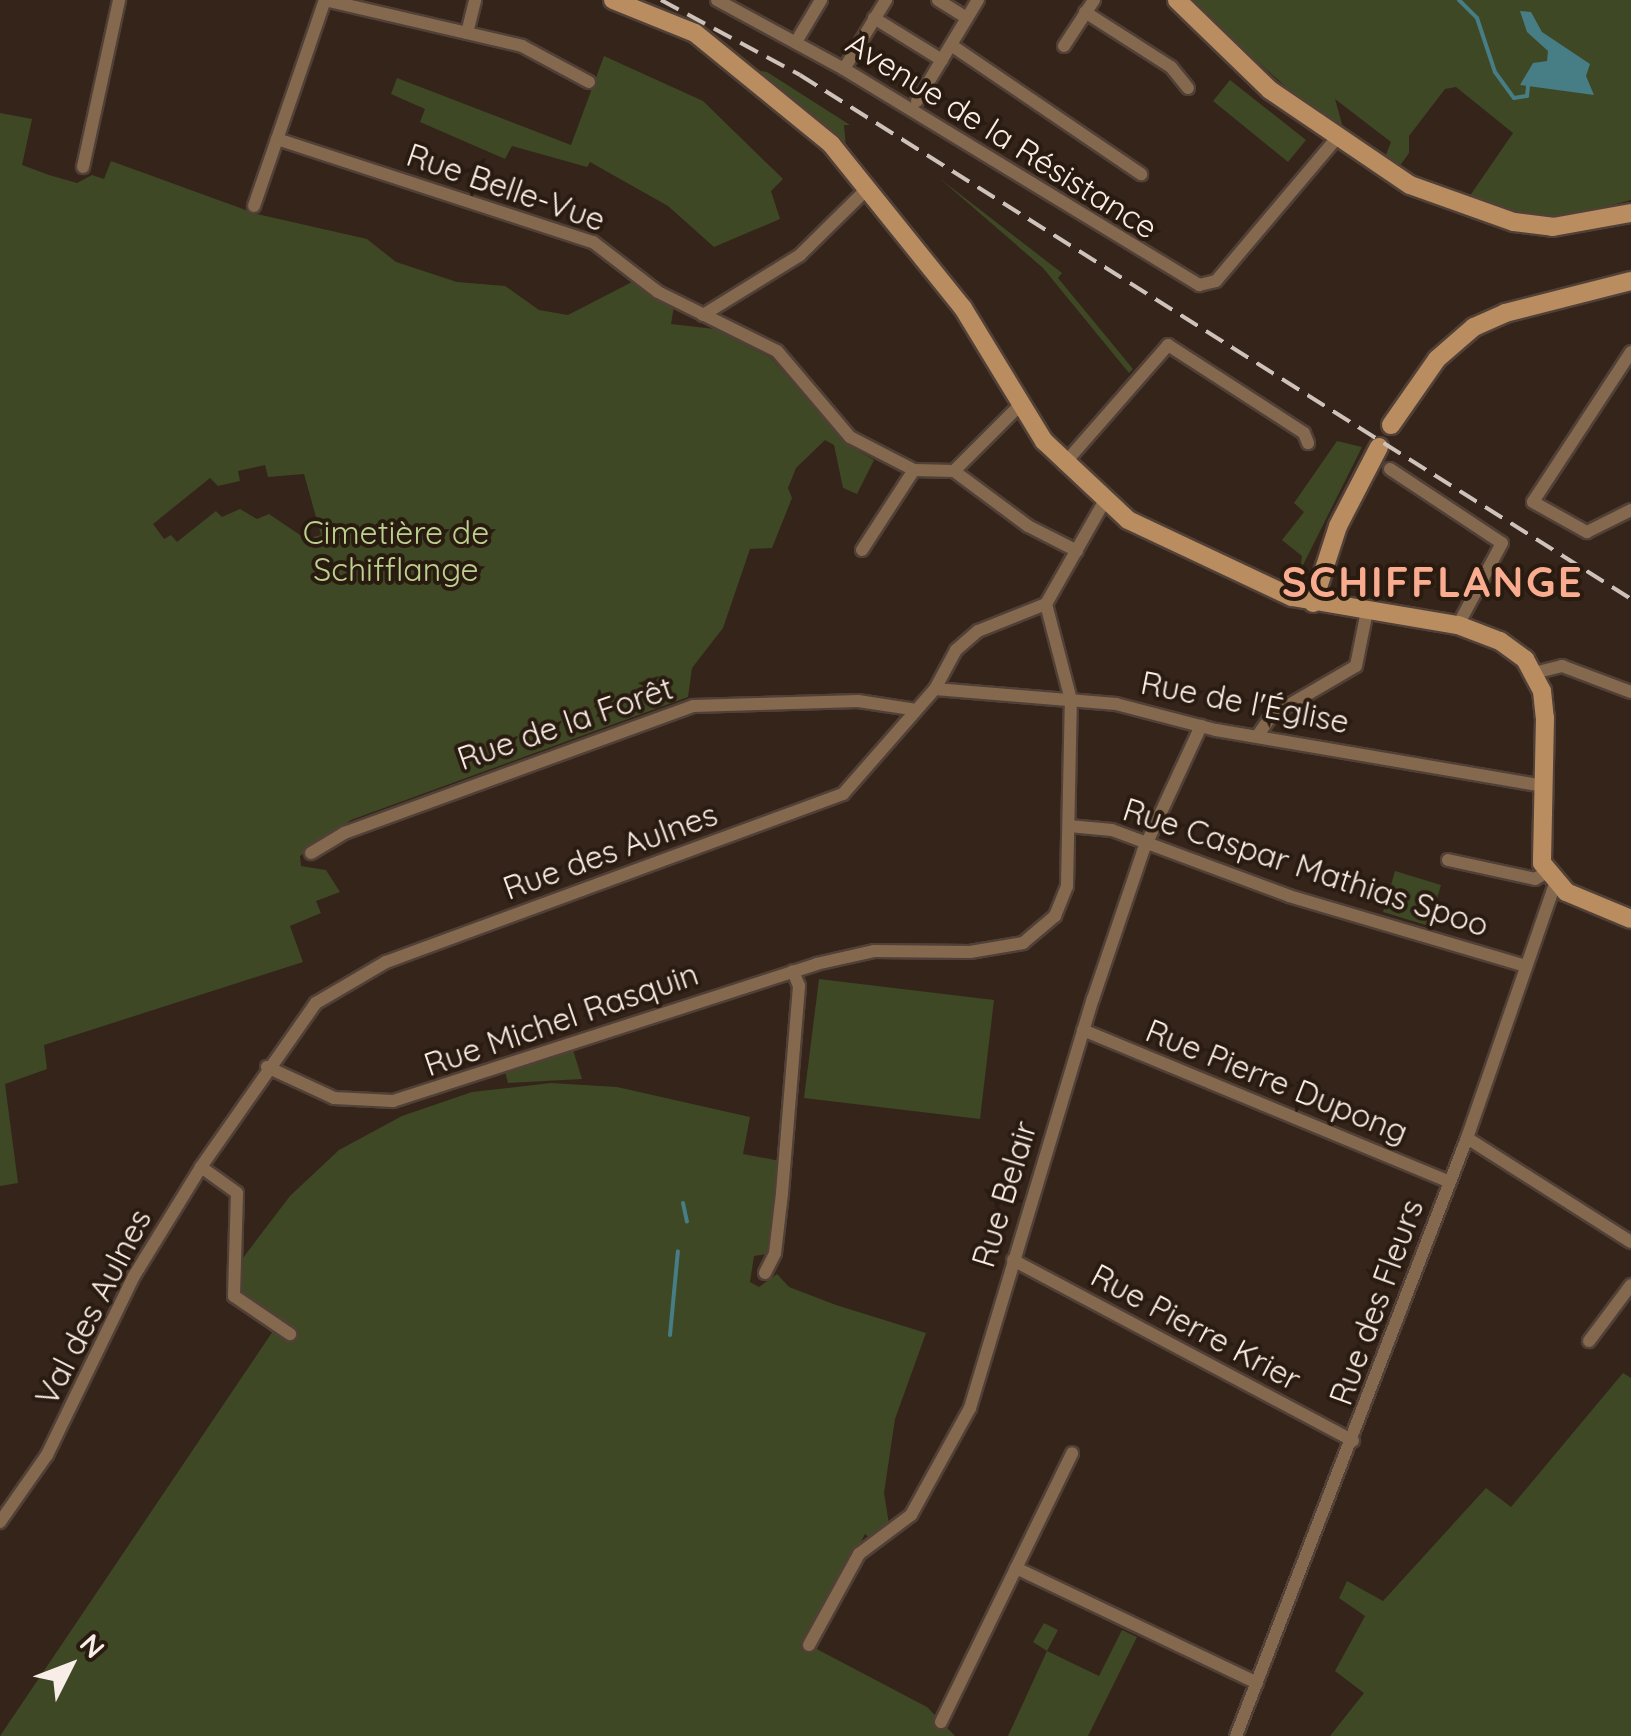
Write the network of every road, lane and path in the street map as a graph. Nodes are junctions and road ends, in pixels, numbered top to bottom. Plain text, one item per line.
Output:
1 (119, 0) edge
2 (325, 0) edge
3 (400, 0) edge
4 (474, 0) edge
5 (613, 0) edge
6 (717, 0) edge
7 (821, 0) edge
8 (886, 0) edge
9 (938, 0) edge
10 (978, 0) edge
11 (1176, 0) edge
12 (1090, 6) edge
13 (396, 16) junction
14 (874, 18) junction
15 (967, 18) junction
16 (467, 32) junction
17 (796, 42) junction
18 (951, 45) junction
19 (1064, 46) dead end
20 (942, 60) junction
21 (844, 69) junction
22 (589, 82) dead end
23 (1188, 88) dead end
24 (917, 101) dead end
25 (1337, 138) junction
26 (277, 140) junction
27 (82, 167) dead end
28 (1141, 174) dead end
29 (869, 188) junction
30 (254, 206) dead end
31 (1631, 213) edge
32 (1631, 281) edge
33 (702, 315) junction
34 (1631, 352) edge
35 (1018, 407) junction
36 (1390, 425) dead end
37 (1308, 443) dead end
38 (1379, 447) dead end
39 (1064, 464) junction
40 (1390, 469) dead end
41 (914, 470) junction
42 (954, 471) junction
43 (1104, 502) junction
44 (1631, 510) edge
45 (862, 550) dead end
46 (1077, 551) junction
47 (1312, 603) junction
48 (1046, 604) junction
49 (1367, 611) junction
50 (1458, 625) junction
51 (1534, 673) junction
52 (935, 688) junction
53 (1631, 692) edge
54 (1072, 700) junction
55 (910, 709) junction
56 (1201, 726) junction
57 (1258, 735) junction
58 (1542, 786) junction
59 (1069, 826) junction
60 (1148, 842) junction
61 (311, 853) dead end
62 (1448, 860) dead end
63 (1551, 878) junction
64 (1631, 919) edge
65 (1525, 966) junction
66 (372, 970) joint
67 (794, 972) junction
68 (1082, 1030) junction
69 (268, 1068) junction
70 (1467, 1138) junction
71 (200, 1166) junction
72 (1450, 1182) junction
73 (1631, 1242) edge
74 (1013, 1260) junction
75 (764, 1273) dead end
76 (1631, 1284) edge
77 (290, 1334) dead end
78 (1589, 1341) dead end
79 (1353, 1441) junction
80 (1072, 1453) dead end
81 (0, 1522) edge
82 (1016, 1568) junction
83 (809, 1645) dead end
84 (1257, 1684) junction
85 (941, 1722) dead end
86 (1236, 1736) edge

1 - 27 street
2 - 13 street
2 - 26 street
3 - 13 street
4 - 16 street
5 - 29 street
6 - 17 street, Avenue de la Résistance
7 - 17 street
8 - 14 street
9 - 15 street
10 - 15 street
11 - 25 street
12 - 19 street
12 - 23 street
13 - 16 street
14 - 20 street
14 - 21 street
15 - 18 street
16 - 22 street
17 - 21 street, Avenue de la Résistance
18 - 20 street
18 - 28 street
20 - 24 street
21 - 25 street, Avenue de la Résistance
25 - 31 street
26 - 30 street
26 - 33 street, Rue Belle-Vue
29 - 33 street
29 - 35 street
32 - 36 street
33 - 41 street, Rue Belle-Vue
34 - 44 street
35 - 39 street
35 - 42 street
37 - 39 street
38 - 47 street
39 - 43 street
40 - 50 street
41 - 42 street
41 - 45 street
42 - 46 street
43 - 46 street
43 - 47 street
46 - 48 street
47 - 49 street
48 - 52 street, Rue des Aulnes
48 - 54 street, Rue Michel Rasquin
49 - 50 street
49 - 57 street
50 - 51 street
51 - 53 street
51 - 58 street
52 - 54 street, Rue de l'Église
52 - 55 street, Rue des Aulnes
54 - 56 street, Rue de l'Église
54 - 59 street, Rue Michel Rasquin
55 - 61 street, Rue de la Forêt
55 - 66 street, Rue des Aulnes
56 - 57 street, Rue de l'Église
56 - 60 street, Rue Belair
57 - 58 street, Rue de l'Église
58 - 63 street
59 - 60 street, Rue Caspar Mathias Spoo
59 - 67 street, Rue Michel Rasquin
60 - 65 street, Rue Caspar Mathias Spoo
60 - 68 street, Rue Belair
62 - 63 street
63 - 64 street
63 - 65 street, Rue des Fleurs
65 - 70 street, Rue des Fleurs
66 - 69 street, Val des Aulnes
67 - 69 street, Rue Michel Rasquin
67 - 75 street
68 - 72 street, Rue Pierre Dupong
68 - 74 street, Rue Belair
69 - 71 street, Val des Aulnes
70 - 72 street, Rue des Fleurs
70 - 73 street
71 - 77 street
71 - 81 street, Val des Aulnes
72 - 79 street, Rue des Fleurs
74 - 79 street, Rue Pierre Krier
74 - 83 street, Rue Belair
76 - 78 street
79 - 84 street, Rue des Fleurs
80 - 82 street
82 - 84 street
82 - 85 street
84 - 86 street, Rue des Fleurs

